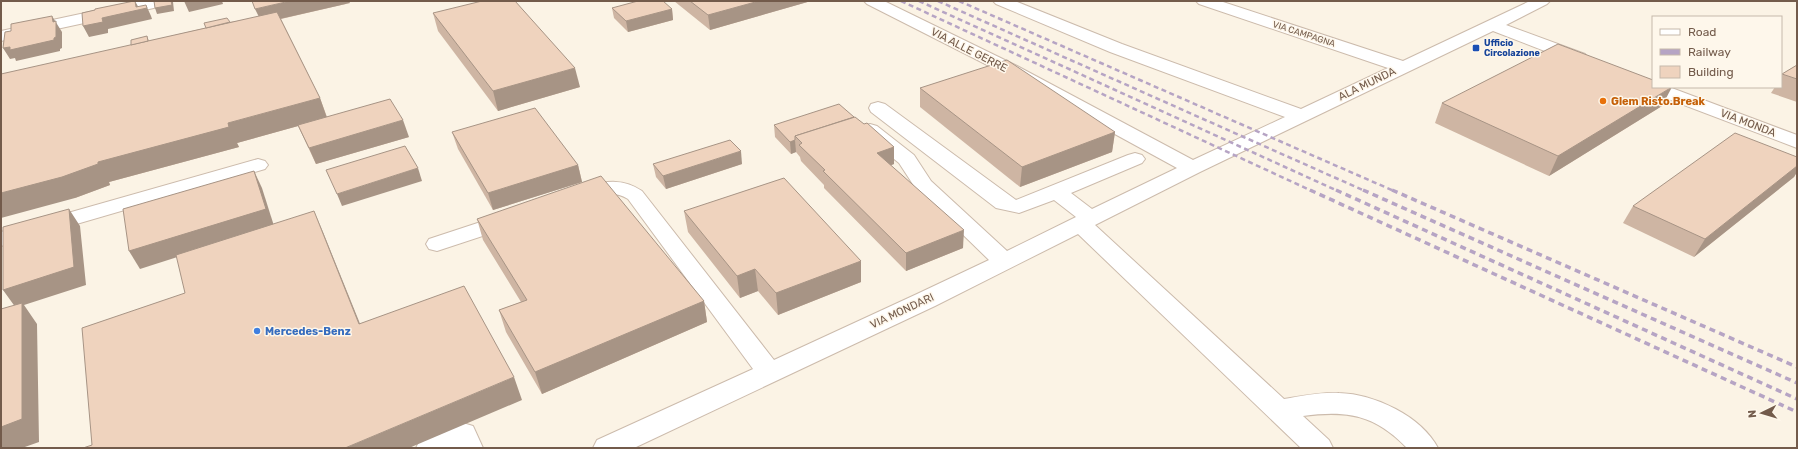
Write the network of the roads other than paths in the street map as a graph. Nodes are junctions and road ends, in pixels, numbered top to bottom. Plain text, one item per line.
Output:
1 (164, 1) edge
2 (872, 1) edge
3 (1000, 1) edge
4 (1204, 1) edge
5 (1542, 1) edge
6 (1492, 25) junction
7 (1, 36) edge
8 (1593, 64) edge
9 (1403, 67) junction
10 (1656, 88) edge
11 (878, 108) dead end
12 (1301, 116) junction
13 (855, 118) edge
14 (1797, 142) edge
15 (1135, 159) dead end
16 (258, 165) dead end
17 (1193, 168) junction
18 (1056, 192) junction
19 (561, 202) edge
20 (524, 214) edge
21 (1085, 221) junction
22 (1, 239) edge
23 (437, 244) dead end
24 (1004, 261) junction
25 (770, 373) junction
26 (1278, 410) junction
27 (430, 448) edge
28 (469, 448) edge
29 (607, 448) edge
30 (1319, 448) edge
31 (1424, 448) edge

1 - 7 street
2 - 17 street, VIA ALLE GERRE
3 - 12 street
4 - 9 street, VIA CAMPAGNA
5 - 6 street, ALA MUNDA
6 - 8 street
6 - 9 street, ALA MUNDA
9 - 12 street, ALA MUNDA
10 - 14 street, VIA MONDA
11 - 18 street
12 - 17 street, ALA MUNDA
13 - 24 street
15 - 18 street
16 - 22 street
17 - 21 street, VIA MONDARI
18 - 21 street
19 - 25 street
20 - 23 street
21 - 24 street, VIA MONDARI
21 - 26 street
24 - 25 street, VIA MONDARI
25 - 29 street, VIA MONDARI
26 - 30 street
26 - 31 street
27 - 28 street

